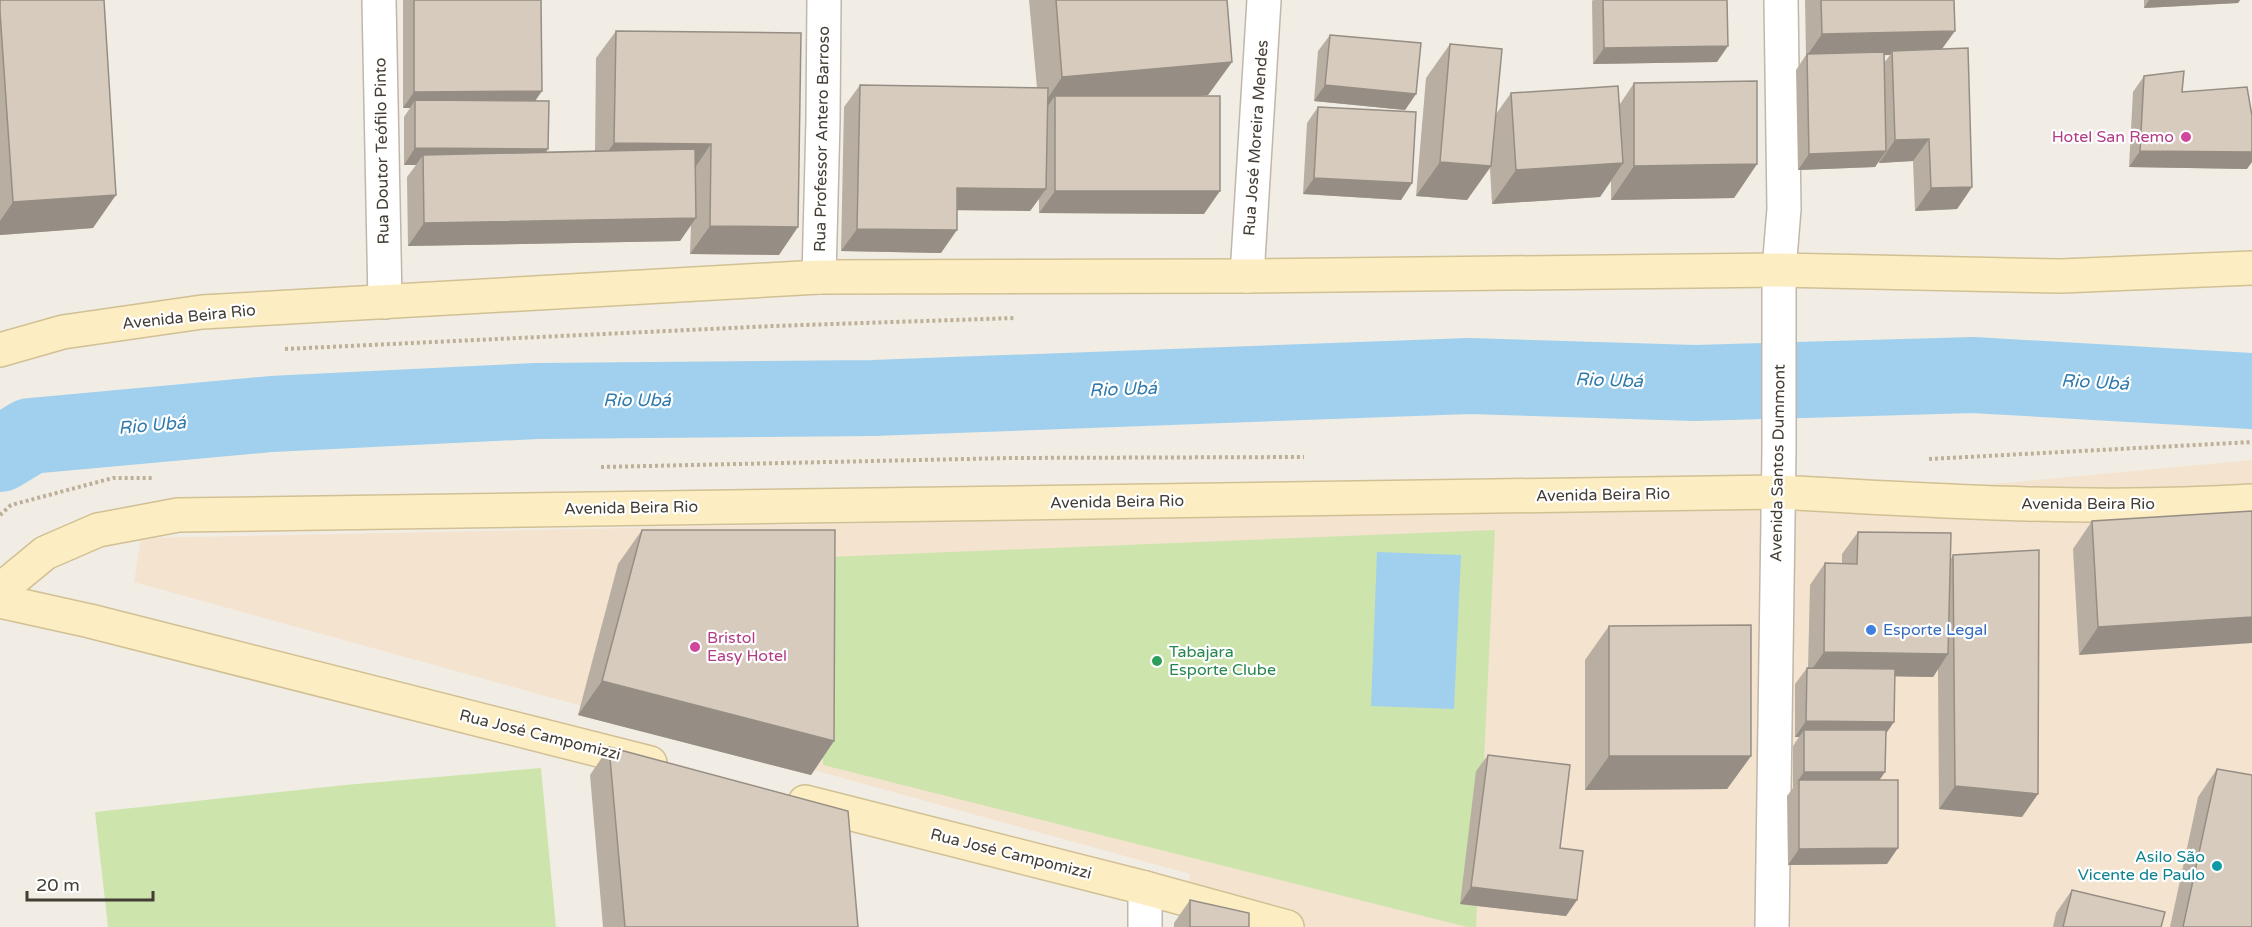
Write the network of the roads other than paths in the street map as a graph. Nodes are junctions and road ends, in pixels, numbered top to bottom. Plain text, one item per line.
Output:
1 (380, 0) edge
2 (824, 0) edge
3 (1264, 0) edge
4 (1781, 0) edge
5 (2252, 268) edge
6 (1779, 270) junction
7 (1247, 276) junction
8 (819, 278) junction
9 (385, 302) junction
10 (0, 350) edge
11 (1778, 492) junction
12 (2252, 501) edge
13 (0, 590) edge
14 (0, 602) edge
15 (681, 770) edge
16 (774, 794) edge
17 (1144, 888) junction
18 (1145, 927) edge
19 (1287, 927) edge
20 (1772, 927) edge

1 - 9 street, Rua Doutor Teófilo Pinto
2 - 8 street, Rua Professor Antero Barroso
3 - 7 street, Rua José Moreira Mendes
4 - 6 street, Avenida Santos Dummont
5 - 6 main road, Avenida Beira Rio
6 - 7 main road, Avenida Beira Rio
6 - 11 street, Avenida Santos Dummont
7 - 8 main road, Avenida Beira Rio
8 - 9 main road, Avenida Beira Rio
9 - 10 main road, Avenida Beira Rio
11 - 12 main road, Avenida Beira Rio
11 - 13 main road, Avenida Beira Rio
11 - 20 street, Avenida Santos Dummont
14 - 15 main road, Rua José Campomizzi
16 - 17 main road, Rua José Campomizzi
17 - 18 street
17 - 19 main road, Rua José Campomizzi

